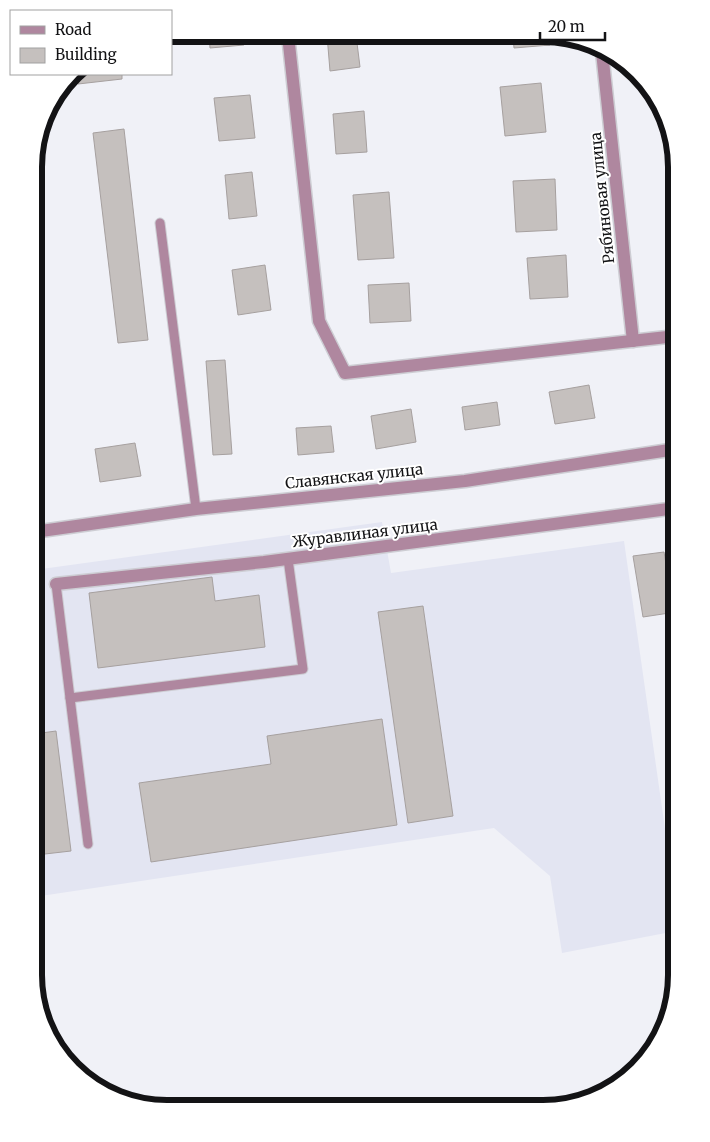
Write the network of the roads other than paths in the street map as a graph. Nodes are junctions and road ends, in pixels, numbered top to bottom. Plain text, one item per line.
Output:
1 (289, 43) edge
2 (603, 58) edge
3 (160, 223) dead end
4 (668, 337) edge
5 (633, 341) junction
6 (668, 450) edge
7 (196, 509) junction
8 (668, 509) edge
9 (42, 531) edge
10 (288, 559) junction
11 (56, 584) joint
12 (70, 698) junction
13 (88, 844) dead end

1 - 5 street
2 - 5 street, Рябиновая улица
3 - 7 lane
4 - 5 street
6 - 7 street, Славянская улица
7 - 9 street, Славянская улица
8 - 10 street, Журавлиная улица
10 - 11 street, Журавлиная улица
10 - 12 lane
11 - 12 lane
12 - 13 lane

